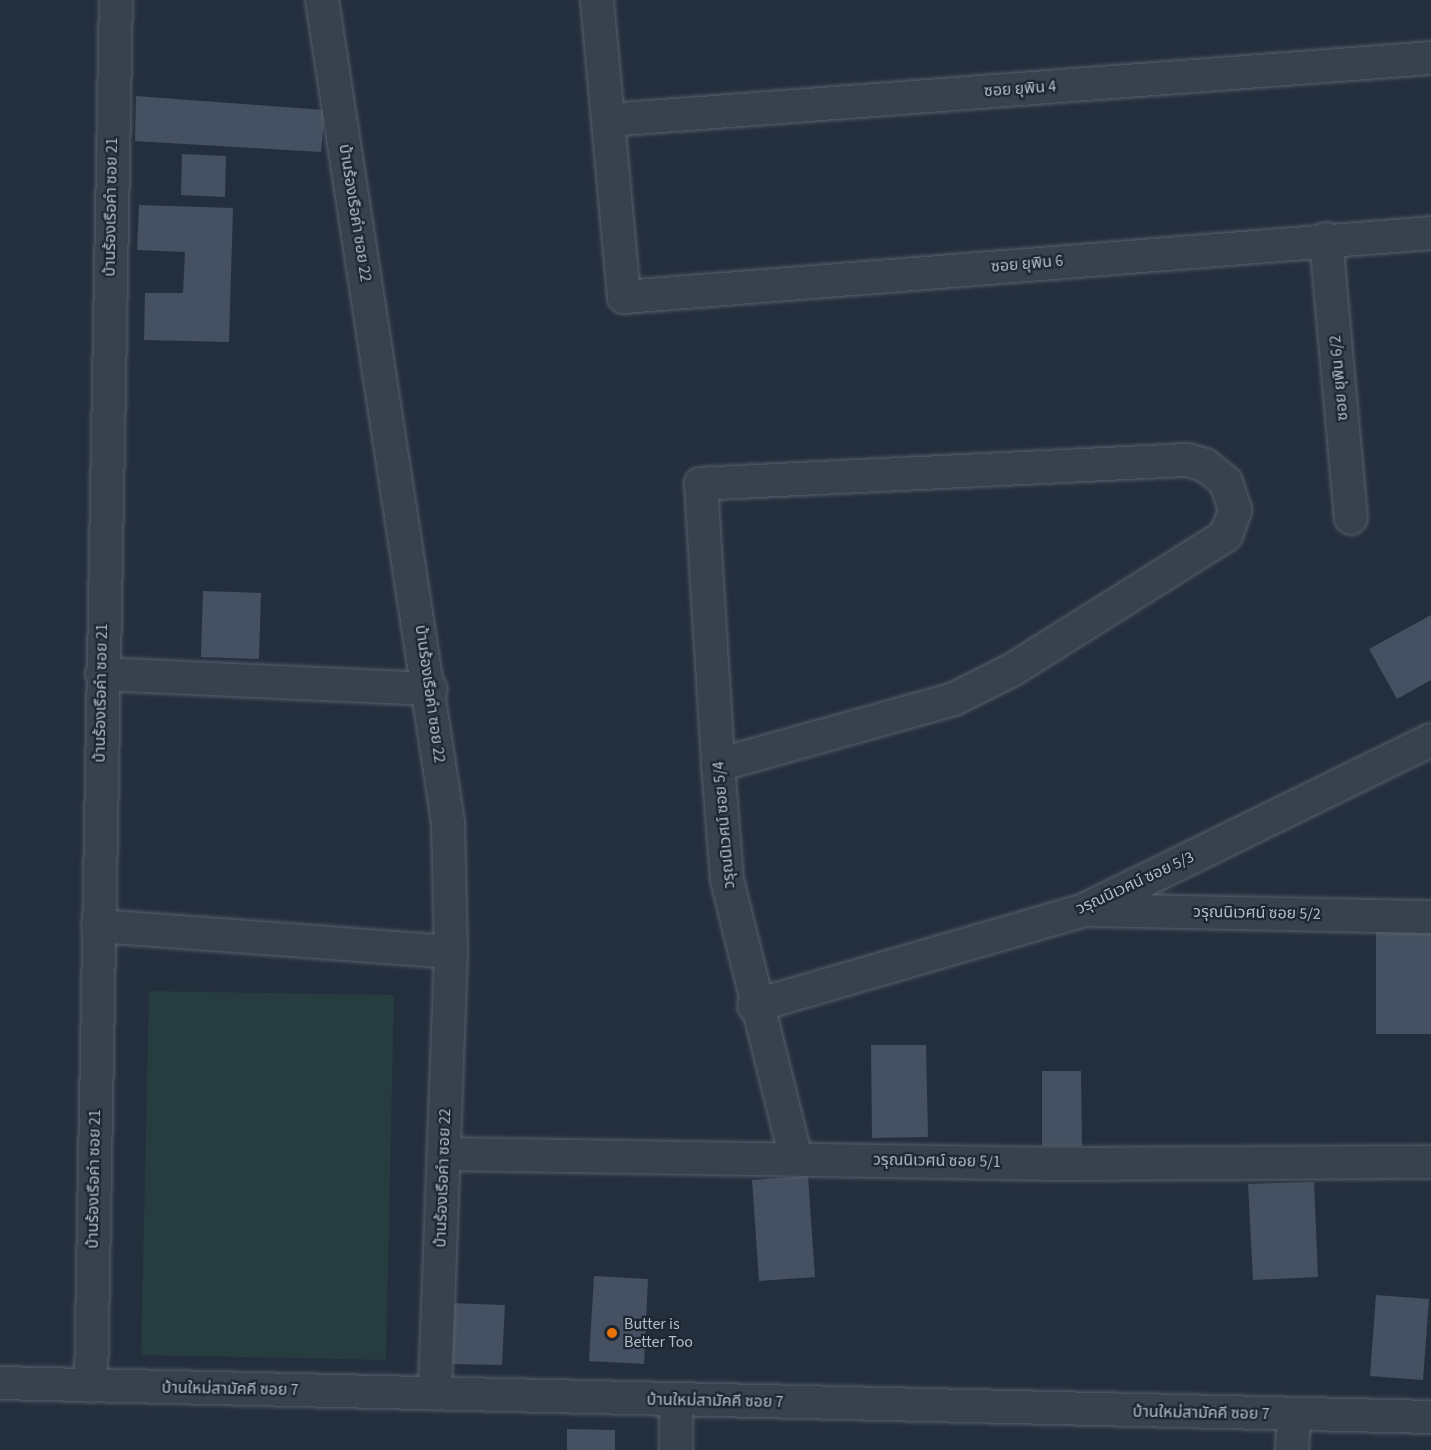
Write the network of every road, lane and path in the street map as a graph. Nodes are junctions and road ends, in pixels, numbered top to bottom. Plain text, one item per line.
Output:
1 (116, 0) edge
2 (322, 0) edge
3 (597, 0) edge
4 (1431, 58) edge
5 (609, 120) junction
6 (1431, 233) edge
7 (1326, 239) junction
8 (1351, 518) dead end
9 (102, 674) junction
10 (431, 689) junction
11 (1431, 740) edge
12 (718, 765) junction
13 (1084, 910) junction
14 (1431, 917) edge
15 (98, 926) junction
16 (452, 952) junction
17 (754, 1006) junction
18 (444, 1154) junction
19 (796, 1158) junction
20 (1431, 1162) edge
21 (0, 1383) edge
22 (90, 1386) junction
23 (435, 1394) junction
24 (676, 1400) junction
25 (1294, 1415) junction
26 (1431, 1416) edge
27 (676, 1450) edge
28 (1293, 1450) edge

1 - 9 street, บ้านร้องเรือคำ ซอย 21
2 - 10 street, บ้านร้องเรือคำ ซอย 22
3 - 5 street
4 - 5 street, ซอย ยุพิน 4
5 - 7 street, ซอย ยุพิน 6
6 - 7 street, ซอย ยุพิน 6
7 - 8 street, ซอย ยุพิน 6/2
9 - 10 street
9 - 15 street, บ้านร้องเรือคำ ซอย 21
10 - 16 street, บ้านร้องเรือคำ ซอย 22
11 - 13 street, วรุณนิเวศน์ ซอย 5/3
12 - 12 street, วรุณนิเวศน์ ซอย 5/4
12 - 17 street, วรุณนิเวศน์ ซอย 5/4
13 - 14 street, วรุณนิเวศน์ ซอย 5/2
13 - 17 street, วรุณนิเวศน์ ซอย 5/3
15 - 16 street
15 - 22 street, บ้านร้องเรือคำ ซอย 21
16 - 18 street, บ้านร้องเรือคำ ซอย 22
17 - 19 street, วรุณนิเวศน์ ซอย 5/4
18 - 19 street, วรุณนิเวศน์ ซอย 5/1
18 - 23 street, บ้านร้องเรือคำ ซอย 22
19 - 20 street, วรุณนิเวศน์ ซอย 5/1
21 - 22 street, บ้านใหม่สามัคคี ซอย 7
22 - 23 street, บ้านใหม่สามัคคี ซอย 7
23 - 24 street, บ้านใหม่สามัคคี ซอย 7
24 - 25 street, บ้านใหม่สามัคคี ซอย 7
24 - 27 street
25 - 26 street, บ้านใหม่สามัคคี ซอย 7
25 - 28 street

